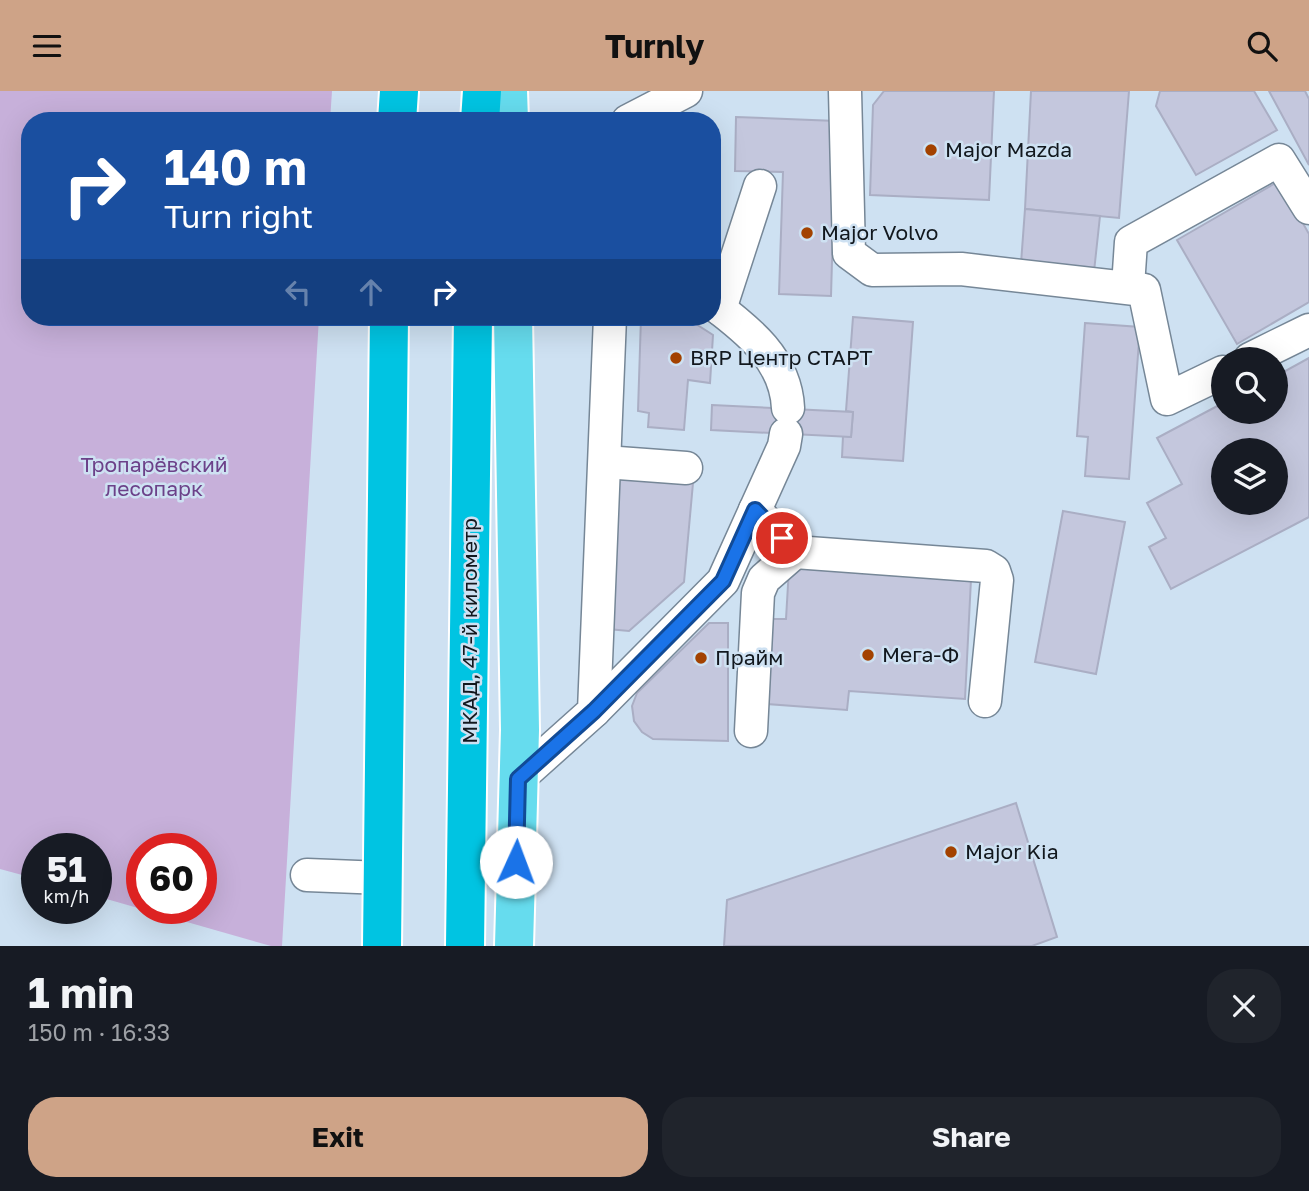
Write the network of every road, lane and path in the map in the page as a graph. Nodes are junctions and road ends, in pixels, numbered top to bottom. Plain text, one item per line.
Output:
1 (399, 91) edge
2 (482, 91) edge
3 (508, 91) edge
4 (686, 91) edge
5 (845, 91) edge
6 (398, 112) edge
7 (481, 112) edge
8 (509, 112) edge
9 (645, 112) edge
10 (760, 186) dead end
11 (1309, 208) edge
12 (1128, 286) junction
13 (721, 292) edge
14 (721, 311) edge
15 (389, 326) edge
16 (473, 326) edge
17 (513, 326) edge
18 (610, 326) edge
19 (1309, 330) edge
20 (1274, 347) edge
21 (1211, 378) edge
22 (605, 462) junction
23 (686, 468) dead end
24 (755, 510) junction
25 (795, 552) junction
26 (985, 701) dead end
27 (594, 711) junction
28 (751, 731) dead end
29 (518, 779) junction
30 (307, 875) dead end
31 (383, 878) junction
32 (382, 946) edge
33 (465, 946) edge
34 (514, 946) edge

1 - 6 highway
2 - 7 highway
3 - 8 main road
4 - 9 lane
5 - 12 lane
10 - 13 lane
11 - 12 lane
12 - 21 lane
14 - 24 lane
15 - 31 highway
16 - 33 highway, МКАД, 47-й километр
17 - 29 main road
18 - 22 lane
19 - 20 lane
22 - 23 lane
22 - 27 lane
24 - 25 lane
24 - 27 lane
25 - 26 lane
25 - 28 lane
27 - 29 lane
29 - 34 main road
30 - 31 lane
31 - 32 highway

